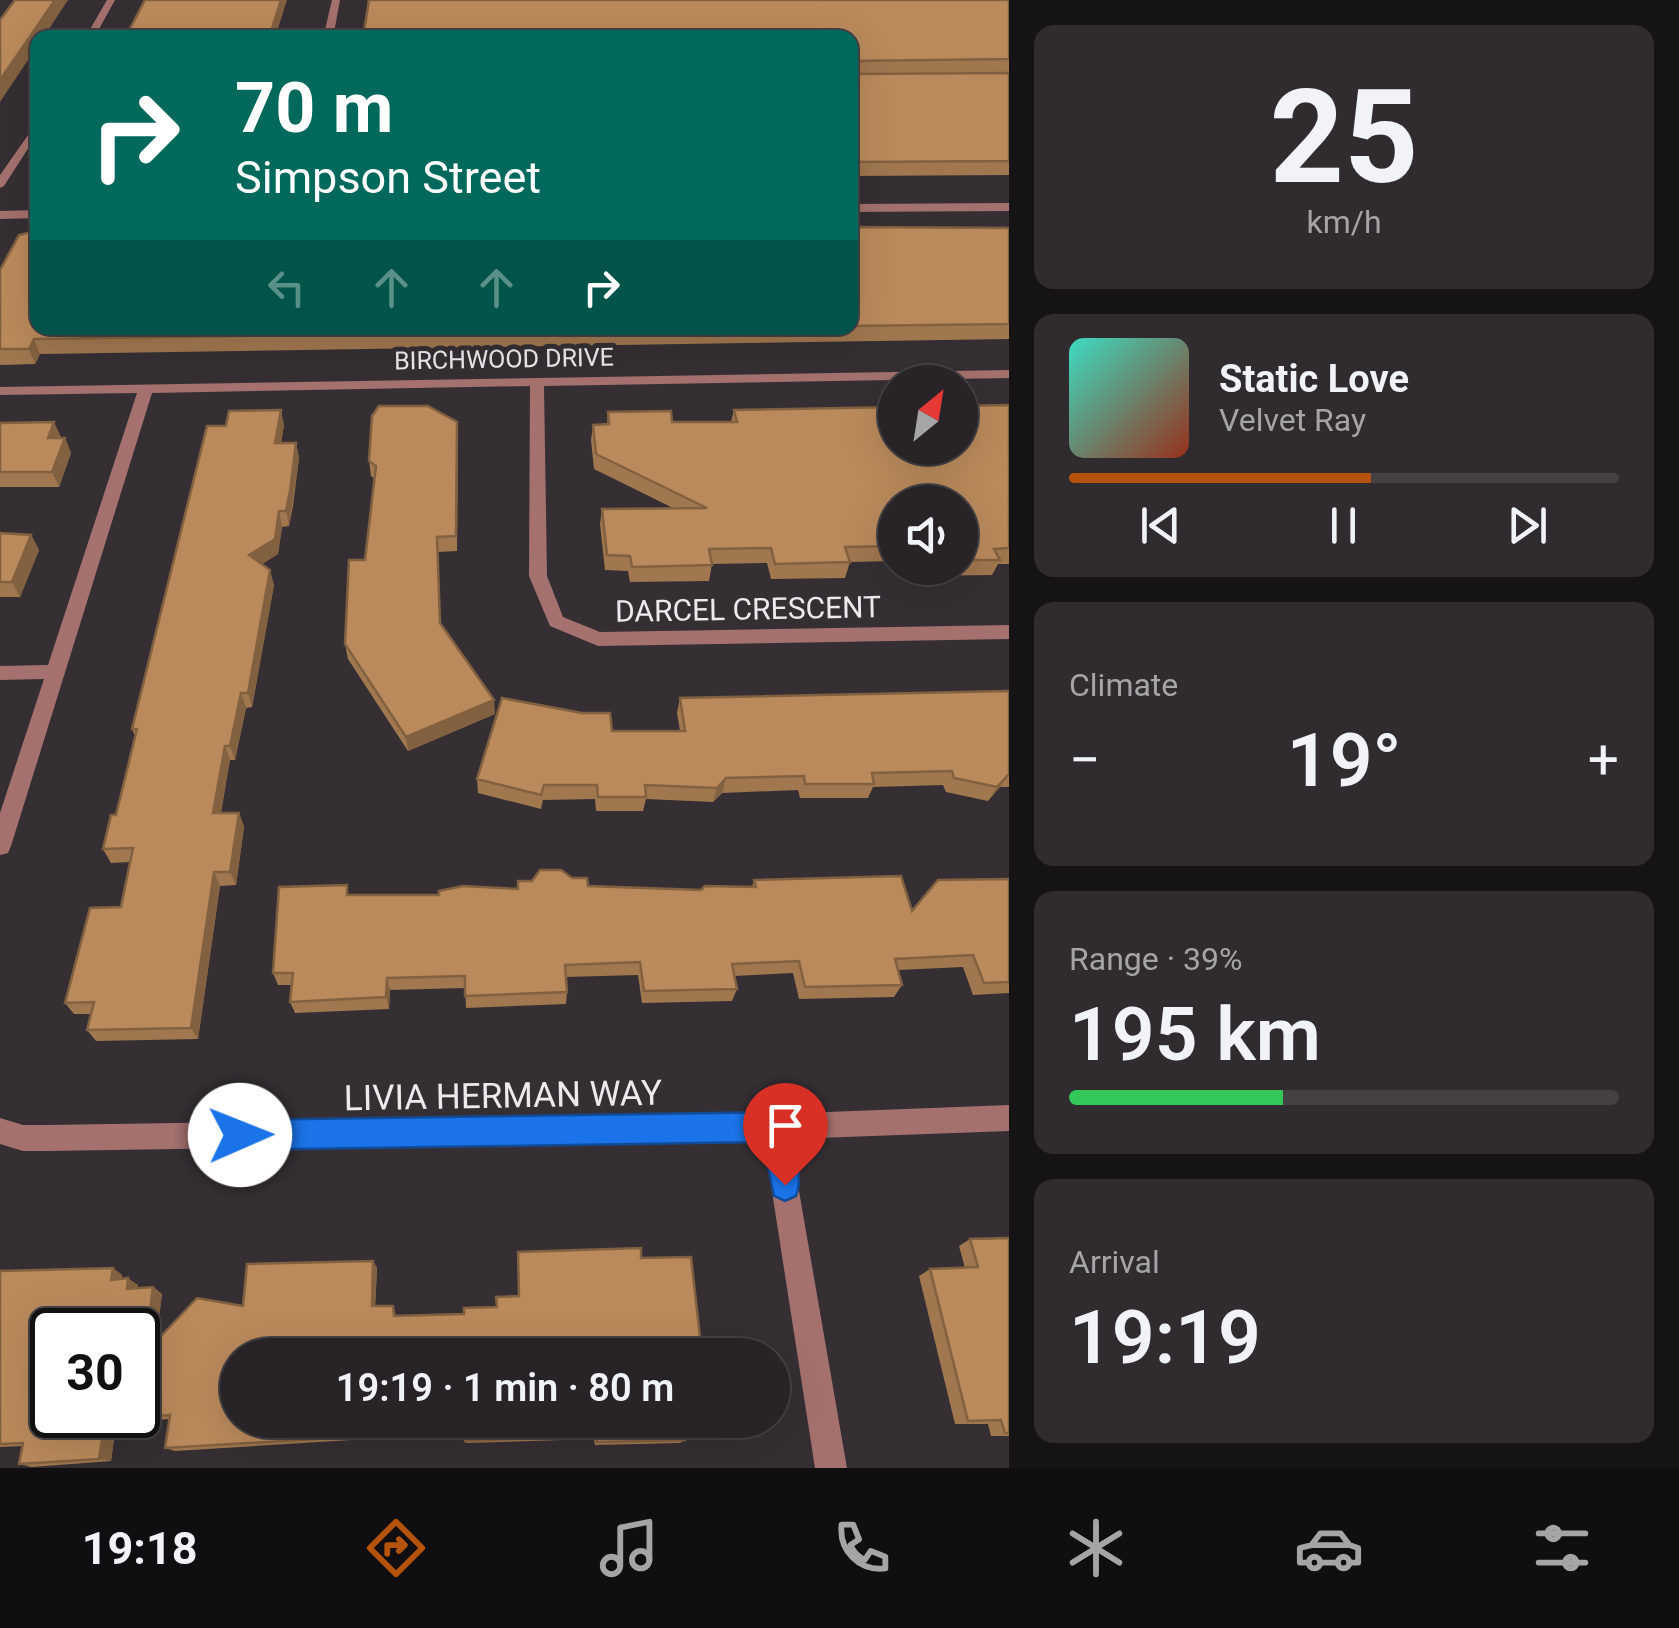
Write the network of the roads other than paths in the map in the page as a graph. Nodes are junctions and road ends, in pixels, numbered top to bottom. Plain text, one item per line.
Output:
1 (111, 0) edge
2 (336, 0) edge
3 (94, 30) edge
4 (330, 30) edge
5 (30, 137) edge
6 (0, 184) edge
7 (1009, 207) edge
8 (858, 208) edge
9 (30, 214) edge
10 (0, 215) edge
11 (1009, 374) edge
12 (537, 381) junction
13 (146, 388) junction
14 (0, 391) edge
15 (1009, 632) edge
16 (53, 672) junction
17 (0, 673) edge
18 (0, 846) edge
19 (1009, 1118) edge
20 (775, 1127) junction
21 (0, 1130) edge
22 (831, 1468) edge

1 - 3 street
2 - 4 street
5 - 6 street
7 - 8 street
9 - 10 street
11 - 12 street, BIRCHWOOD DRIVE
12 - 13 street, BIRCHWOOD DRIVE
12 - 15 street, DARCEL CRESCENT
13 - 14 street, BIRCHWOOD DRIVE
13 - 16 street
16 - 17 street
16 - 18 street
19 - 20 street, LIVIA HERMAN WAY
20 - 21 street, LIVIA HERMAN WAY
20 - 22 street

